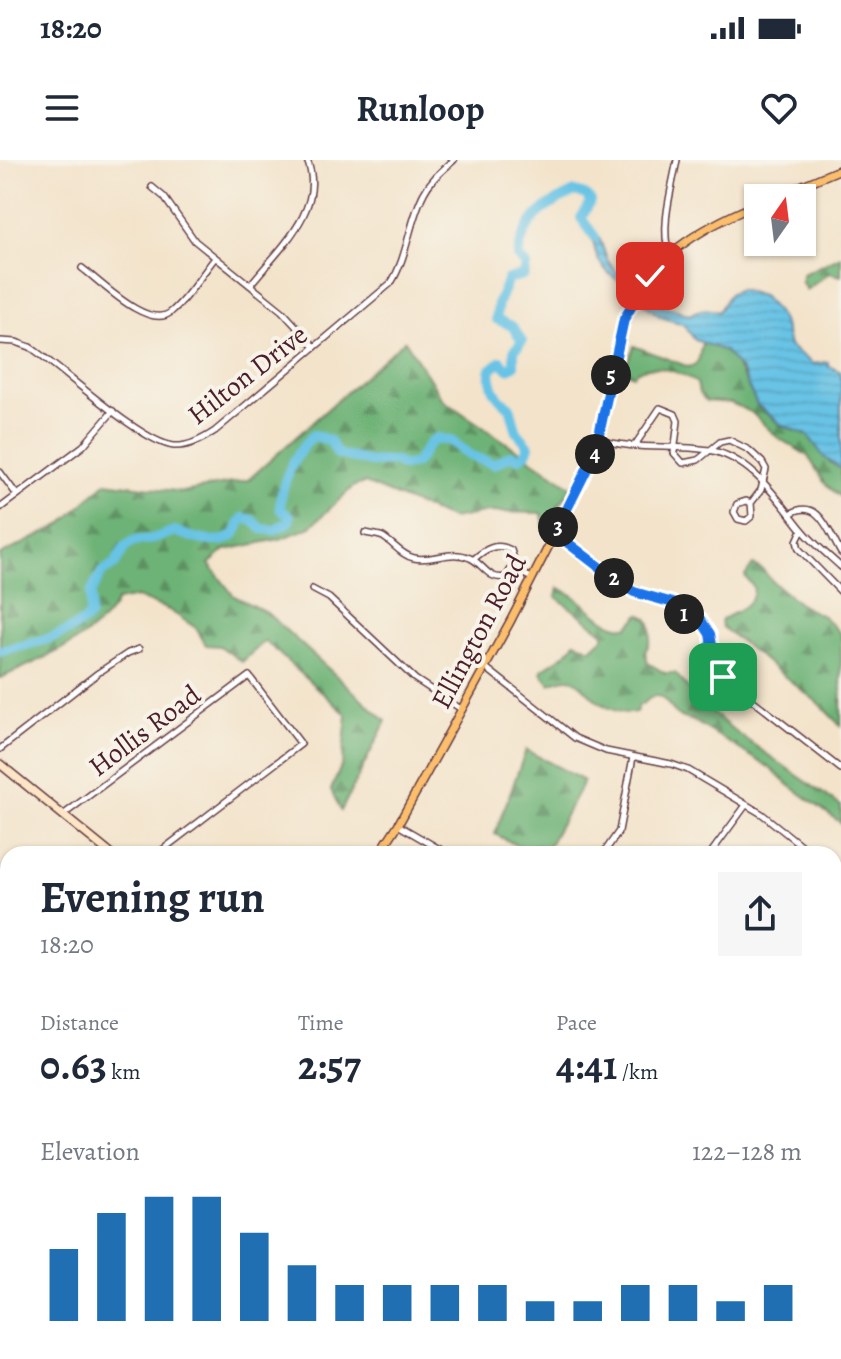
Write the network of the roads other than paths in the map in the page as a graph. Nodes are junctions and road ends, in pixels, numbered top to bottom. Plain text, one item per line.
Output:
1 (307, 160) edge
2 (454, 160) edge
3 (677, 160) edge
4 (841, 169) edge
5 (805, 184) edge
6 (152, 187) dead end
7 (744, 210) edge
8 (669, 254) junction
9 (215, 258) junction
10 (82, 268) dead end
11 (250, 285) junction
12 (0, 341) edge
13 (315, 347) junction
14 (113, 411) junction
15 (598, 439) junction
16 (635, 445) junction
17 (673, 446) junction
18 (711, 451) junction
19 (0, 472) edge
20 (765, 483) junction
21 (17, 495) junction
22 (751, 503) dead end
23 (0, 508) edge
24 (790, 514) junction
25 (802, 530) junction
26 (365, 533) dead end
27 (555, 533) junction
28 (841, 553) edge
29 (474, 559) junction
30 (834, 560) junction
31 (841, 567) edge
32 (512, 569) junction
33 (532, 578) junction
34 (312, 589) dead end
35 (841, 592) edge
36 (139, 649) dead end
37 (485, 666) junction
38 (461, 709) junction
39 (0, 749) edge
40 (633, 757) junction
41 (0, 764) edge
42 (841, 769) edge
43 (746, 805) junction
44 (63, 815) junction
45 (398, 825) junction
46 (101, 846) edge
47 (167, 846) edge
48 (384, 846) edge
49 (434, 846) edge
50 (609, 846) edge
51 (716, 846) edge
52 (801, 846) edge

1 - 11 street
2 - 13 street, Hilton Drive
3 - 8 street
4 - 5 main road
6 - 9 street
7 - 8 main road, Ellington Road
8 - 15 main road, Ellington Road
9 - 10 street
9 - 11 street
11 - 13 street
12 - 14 street, Hilton Drive
13 - 14 street, Hilton Drive
14 - 21 street
15 - 16 street
15 - 27 main road, Ellington Road
16 - 17 street
16 - 17 street
17 - 18 street
17 - 18 street
18 - 20 street
18 - 20 street
19 - 21 street
20 - 22 street
20 - 24 street
21 - 23 street
24 - 25 street
24 - 28 street
25 - 30 street
25 - 35 street
26 - 29 street
27 - 33 main road, Ellington Road
27 - 42 street
28 - 30 street
29 - 32 street
29 - 32 street
30 - 31 street
32 - 33 street
33 - 37 main road, Ellington Road
34 - 38 street
36 - 39 street
37 - 38 main road, Ellington Road
37 - 40 street
38 - 45 main road, Ellington Road
40 - 43 street
40 - 50 street
41 - 44 main road
43 - 51 street
43 - 52 street
44 - 46 main road
44 - 47 street, Hollis Road
45 - 48 main road, Ellington Road
45 - 49 street

